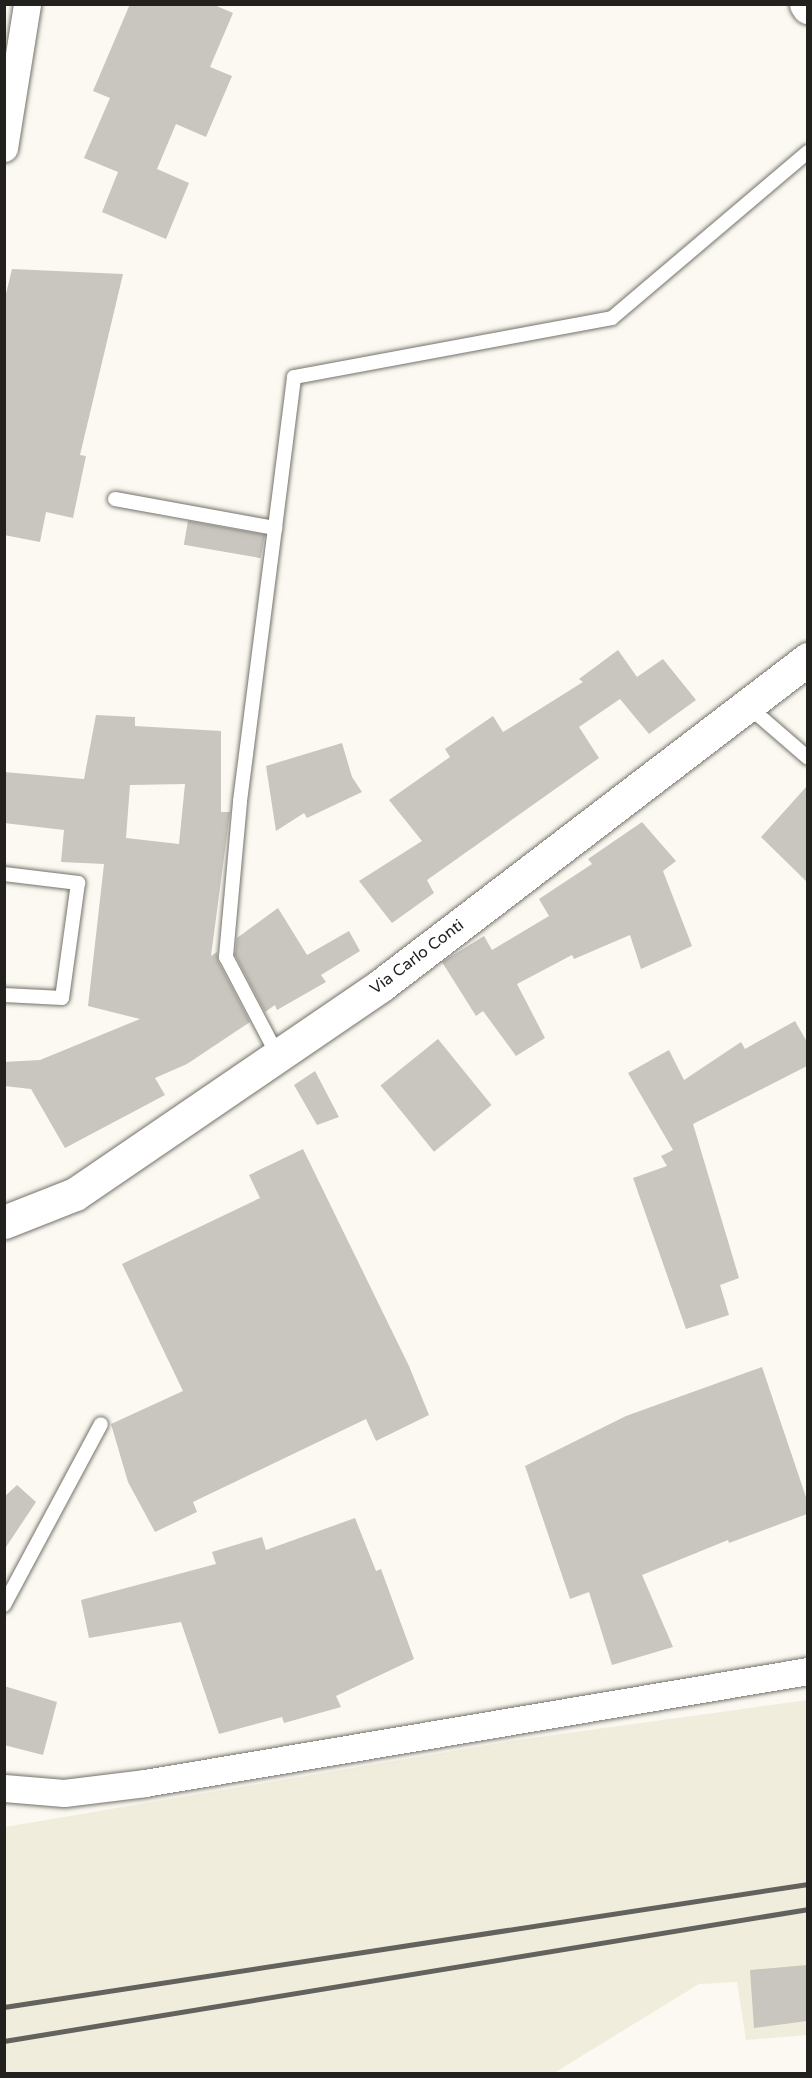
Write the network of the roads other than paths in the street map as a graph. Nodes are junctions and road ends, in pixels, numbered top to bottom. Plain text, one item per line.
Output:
1 (27, 4) edge
2 (4, 148) edge
3 (807, 152) edge
4 (115, 499) dead end
5 (275, 528) junction
6 (807, 659) edge
7 (748, 706) junction
8 (807, 758) edge
9 (4, 874) edge
10 (4, 995) edge
11 (278, 1056) junction
12 (4, 1222) edge
13 (101, 1424) dead end
14 (4, 1605) edge
15 (807, 1671) edge
16 (4, 1788) edge

1 - 2 street
3 - 5 lane
4 - 5 lane
5 - 11 lane
6 - 7 street, Via Carlo Conti
7 - 8 lane
7 - 11 street, Via Carlo Conti
9 - 10 lane
11 - 12 street, Via Carlo Conti
13 - 14 lane
15 - 16 street

